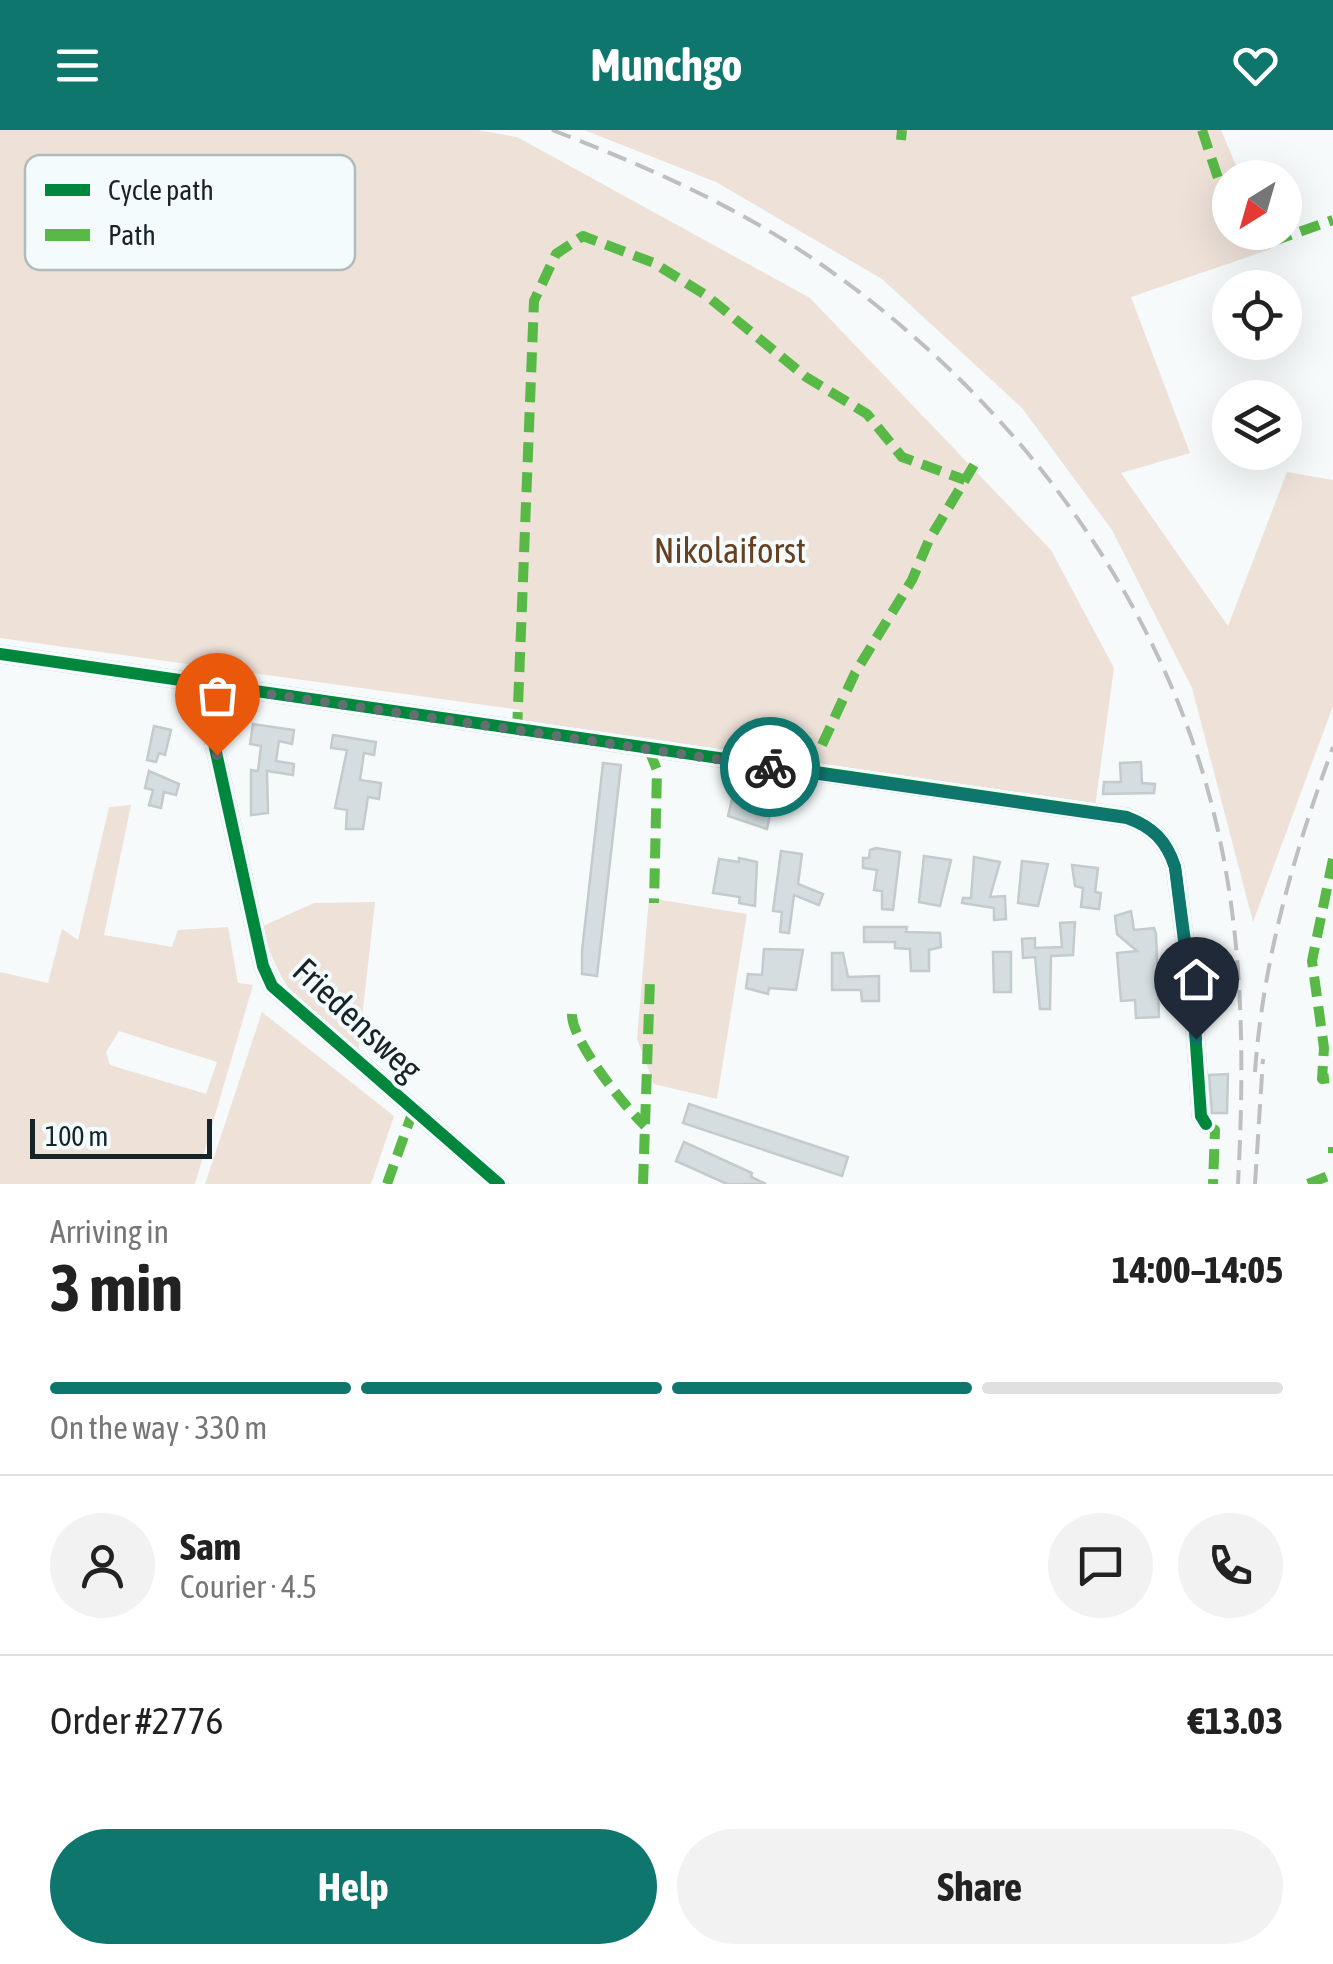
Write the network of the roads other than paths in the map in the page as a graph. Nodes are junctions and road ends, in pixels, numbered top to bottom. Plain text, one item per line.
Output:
1 (0, 654) edge
2 (201, 684) junction
3 (1206, 1124) dead end
4 (499, 1184) edge

1 - 2 street
2 - 3 street
2 - 4 street, Friedensweg

